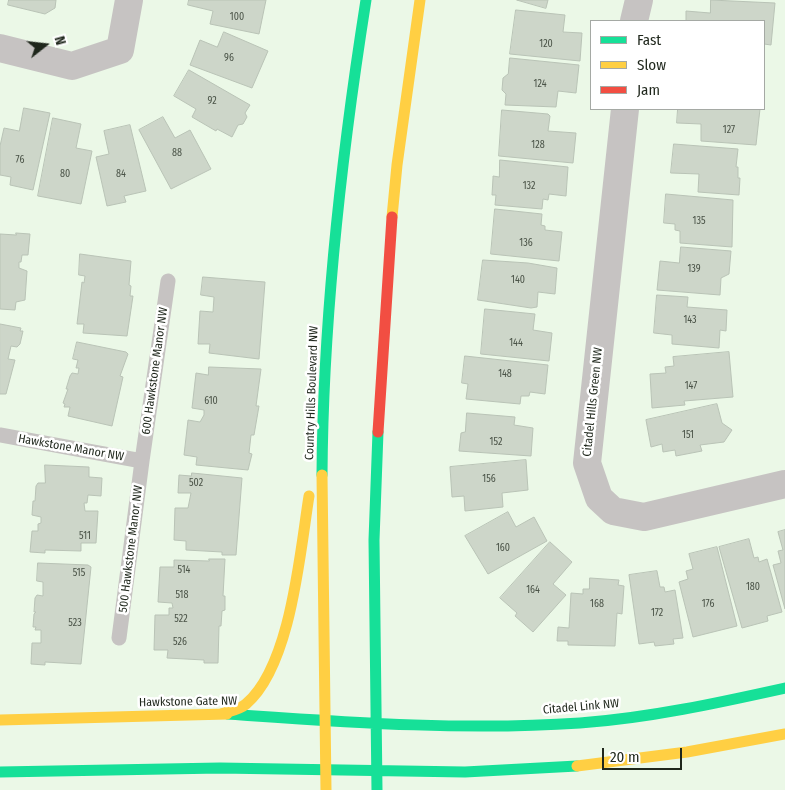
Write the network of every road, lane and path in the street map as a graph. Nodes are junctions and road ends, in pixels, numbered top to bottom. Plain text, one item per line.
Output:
1 (129, 0) edge
2 (366, 0) edge
3 (420, 0) edge
4 (639, 0) edge
5 (634, 20) edge
6 (0, 48) edge
7 (625, 110) edge
8 (168, 282) dead end
9 (323, 410) junction
10 (0, 435) edge
11 (142, 461) junction
12 (785, 484) edge
13 (119, 638) dead end
14 (785, 688) edge
15 (222, 714) junction
16 (0, 720) edge
17 (324, 721) junction
18 (376, 723) junction
19 (785, 734) edge
20 (326, 770) junction
21 (0, 772) edge
22 (376, 772) junction
23 (478, 772) junction
24 (465, 784) dead end
25 (326, 790) edge
26 (377, 790) edge

1 - 6 street
2 - 9 main road, Country Hills Boulevard NW
3 - 18 main road
4 - 5 street
7 - 12 street, Citadel Hills Green NW
8 - 11 lane, 600 Hawkstone Manor NW
9 - 15 main road
9 - 17 main road, Country Hills Boulevard NW
10 - 11 lane, Hawkstone Manor NW
11 - 13 lane, 500 Hawkstone Manor NW
14 - 18 main road, Citadel Link NW
15 - 16 main road, Hawkstone Gate NW
15 - 17 main road, Hawkstone Gate NW
17 - 18 main road, Hawkstone Gate NW
17 - 20 main road, Country Hills Boulevard NW
18 - 22 main road
19 - 23 main road
20 - 21 main road
20 - 22 main road
20 - 25 main road, Country Hills Boulevard NW
22 - 23 main road
22 - 26 main road
23 - 24 main road

